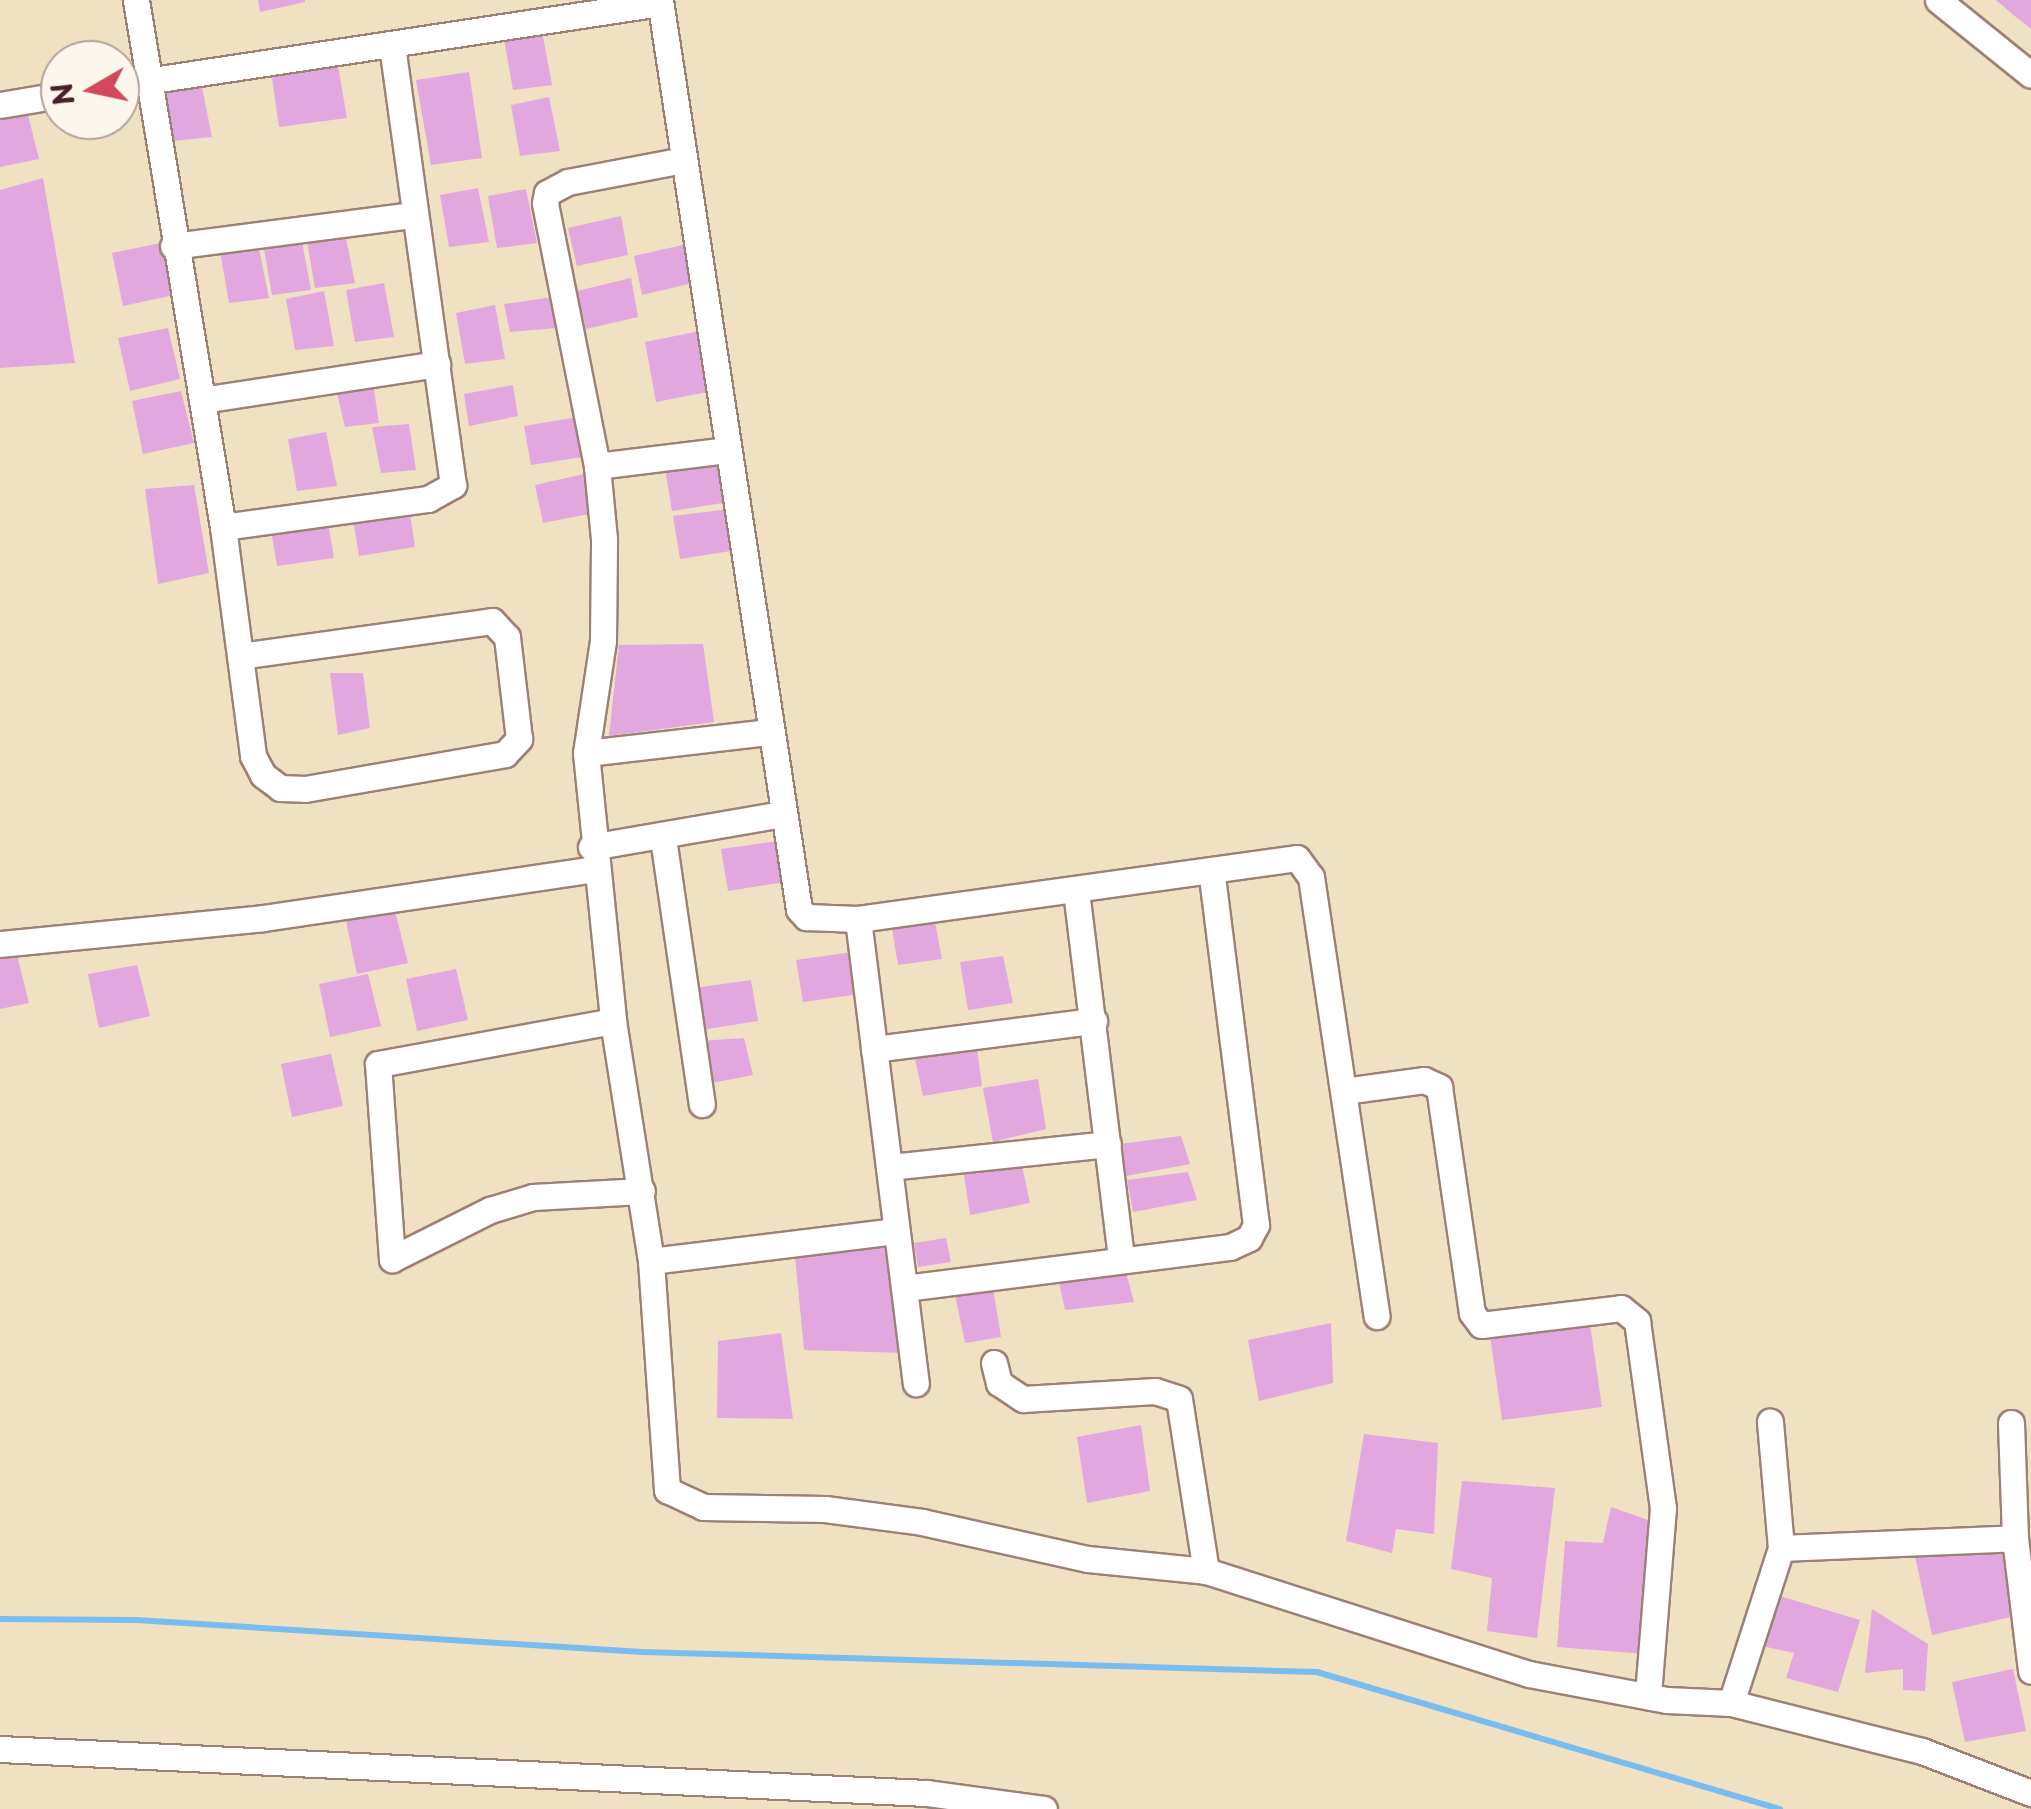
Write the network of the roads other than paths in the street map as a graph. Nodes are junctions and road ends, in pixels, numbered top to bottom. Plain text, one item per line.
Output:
1 (136, 0) edge
2 (1938, 0) edge
3 (660, 2) edge
4 (392, 46) junction
5 (2031, 75) edge
6 (147, 80) junction
7 (140, 81) edge
8 (40, 98) edge
9 (0, 105) edge
10 (682, 160) junction
11 (412, 214) junction
12 (173, 246) junction
13 (437, 364) junction
14 (202, 400) junction
15 (728, 450) junction
16 (598, 466) junction
17 (223, 527) junction
18 (240, 656) junction
19 (768, 732) junction
20 (586, 752) junction
21 (782, 814) junction
22 (663, 838) junction
23 (593, 858) junction
24 (1211, 871) junction
25 (1076, 891) junction
26 (858, 919) junction
27 (0, 944) edge
28 (613, 1021) junction
29 (1094, 1021) junction
30 (874, 1049) junction
31 (1344, 1091) junction
32 (702, 1104) dead end
33 (1108, 1144) junction
34 (889, 1167) junction
35 (642, 1192) junction
36 (896, 1231) junction
37 (1121, 1258) junction
38 (651, 1261) junction
39 (905, 1288) junction
40 (1377, 1316) dead end
41 (994, 1364) dead end
42 (916, 1383) dead end
43 (1770, 1421) dead end
44 (2011, 1423) dead end
45 (2015, 1538) junction
46 (1781, 1548) junction
47 (1206, 1571) junction
48 (2031, 1671) edge
49 (1648, 1696) junction
50 (1731, 1703) junction
51 (0, 1749) edge
52 (2031, 1793) edge
53 (1044, 1809) edge

1 - 6 street
2 - 5 street
3 - 4 street
3 - 10 street
4 - 6 street
4 - 11 street
6 - 7 street
6 - 12 street
8 - 9 street
10 - 15 street
10 - 16 street
11 - 12 street
11 - 13 street
12 - 14 street
13 - 14 street
13 - 17 street
14 - 17 street
15 - 16 street
15 - 19 street
16 - 20 street
17 - 18 street
18 - 18 street
19 - 20 street
19 - 21 street
20 - 23 street
21 - 22 street
21 - 26 street
22 - 23 street
22 - 32 street
23 - 27 street
23 - 28 street
24 - 25 street
24 - 31 street
24 - 37 street
25 - 26 street
25 - 29 street
26 - 30 street
28 - 35 street
28 - 35 street
29 - 30 street
29 - 33 street
30 - 34 street
31 - 40 street
31 - 49 street
33 - 34 street
33 - 37 street
34 - 36 street
35 - 38 street
36 - 38 street
36 - 39 street
37 - 39 street
38 - 47 street
39 - 42 street
41 - 47 street
43 - 46 street
44 - 45 street
45 - 46 street
45 - 48 street
46 - 50 street
47 - 49 street
49 - 50 street
50 - 52 street
51 - 53 street

